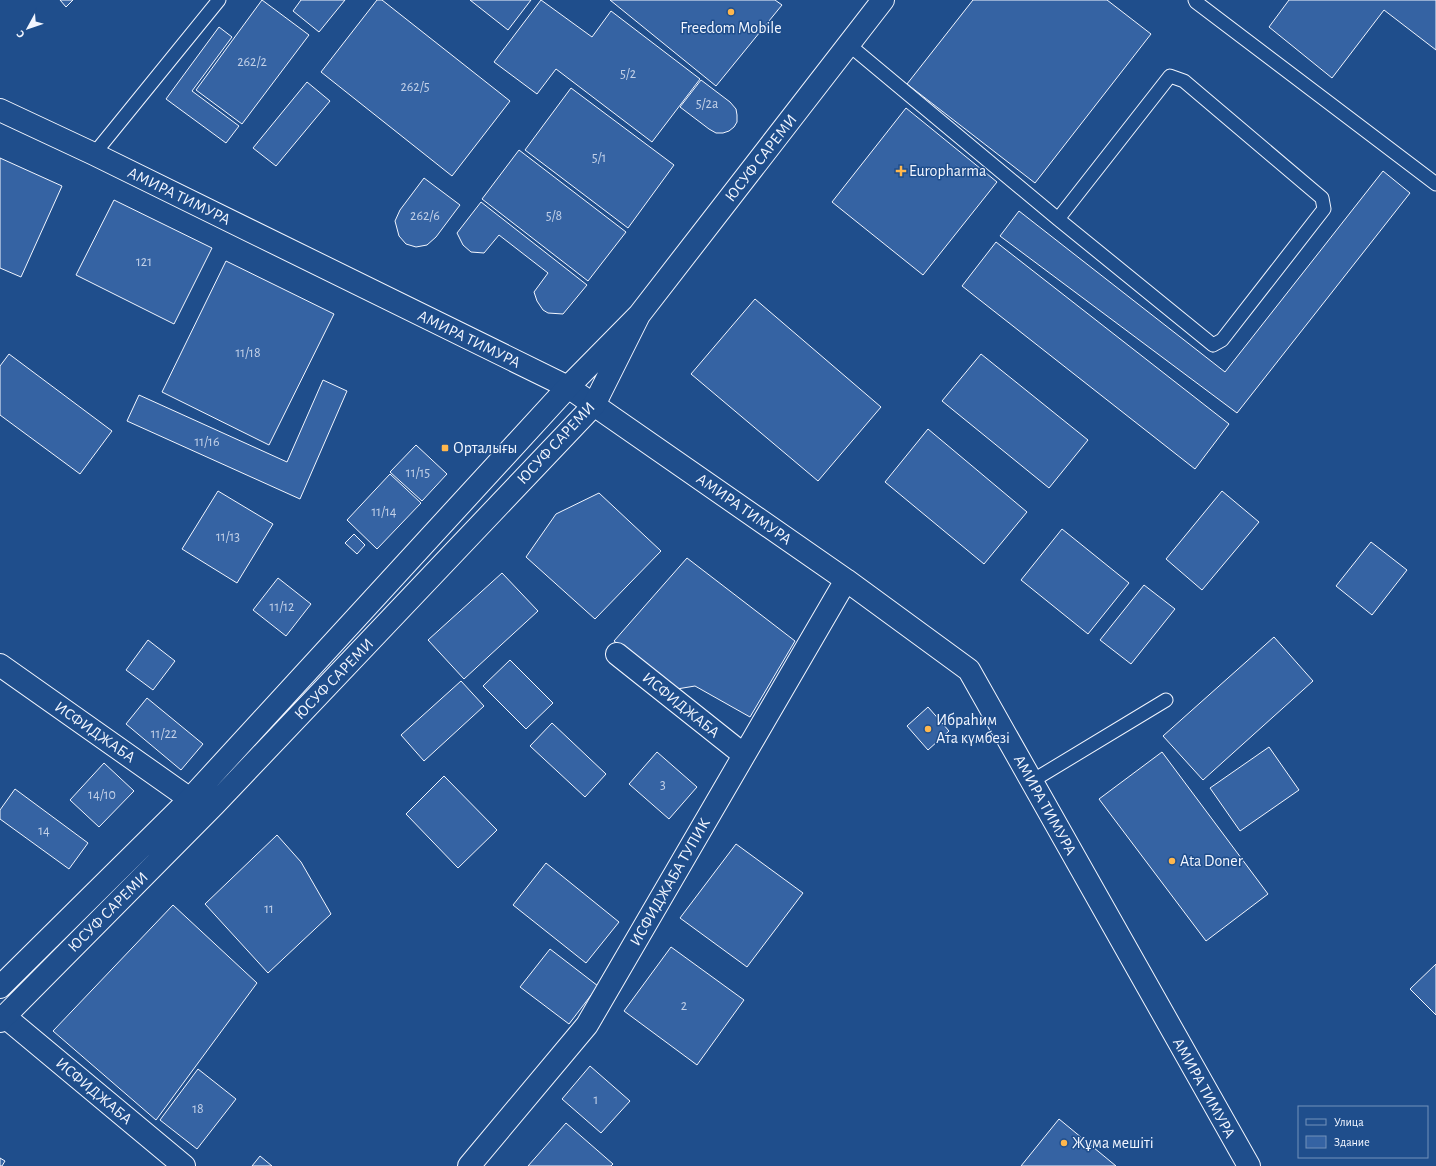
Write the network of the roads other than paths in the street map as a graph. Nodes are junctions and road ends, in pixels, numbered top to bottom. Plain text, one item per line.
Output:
1 (219, 0) edge
2 (882, 0) edge
3 (1195, 0) edge
4 (848, 44) junction
5 (0, 110) edge
6 (94, 154) junction
7 (1436, 184) edge
8 (1058, 219) junction
9 (639, 315) junction
10 (568, 387) junction
11 (594, 405) junction
12 (846, 580) junction
13 (618, 654) dead end
14 (0, 665) edge
15 (1166, 700) dead end
16 (744, 755) junction
17 (1032, 782) junction
18 (190, 799) junction
19 (0, 987) edge
20 (2, 1019) edge
21 (184, 1166) edge
22 (469, 1166) edge
23 (1249, 1166) edge

1 - 6 lane
2 - 4 street, ЮСУФ САРЕМИ
3 - 7 lane
4 - 8 lane
4 - 9 street, ЮСУФ САРЕМИ
5 - 6 street, АМИРА ТИМУРА
6 - 10 street, АМИРА ТИМУРА
8 - 8 lane
9 - 10 street, ЮСУФ САРЕМИ
9 - 11 street, ЮСУФ САРЕМИ
10 - 11 street, АМИРА ТИМУРА
10 - 18 street, ЮСУФ САРЕМИ
11 - 12 street, АМИРА ТИМУРА
11 - 20 street, ЮСУФ САРЕМИ
12 - 16 street, ИСФИДЖАБА ТУПИК
12 - 17 street, АМИРА ТИМУРА
13 - 16 street, ИСФИДЖАБА
14 - 18 street, ИСФИДЖАБА
15 - 17 lane
16 - 22 street, ИСФИДЖАБА ТУПИК
17 - 23 street, АМИРА ТИМУРА
18 - 19 street, ЮСУФ САРЕМИ
20 - 21 street, ИСФИДЖАБА

